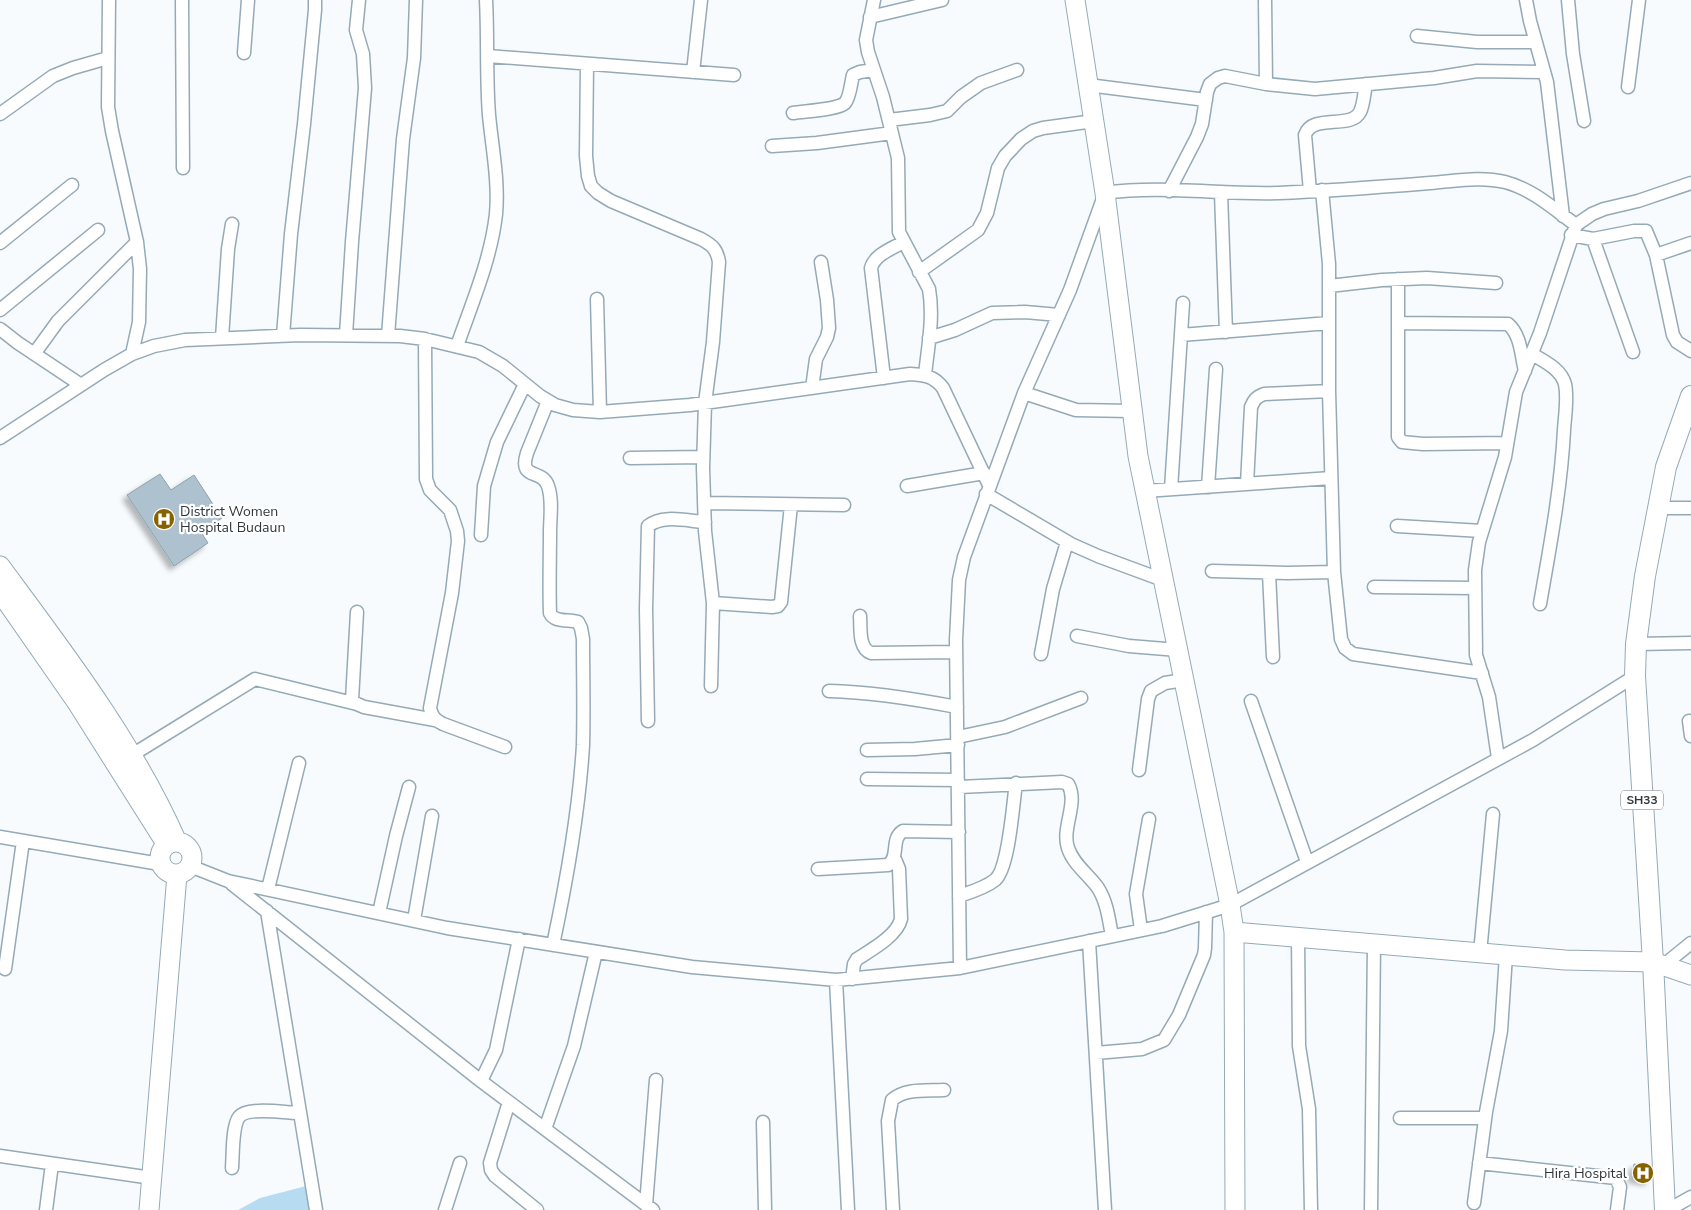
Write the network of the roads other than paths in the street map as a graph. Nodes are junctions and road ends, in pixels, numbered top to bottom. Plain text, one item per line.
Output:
1 (110, 0) edge
2 (182, 0) edge
3 (248, 0) edge
4 (315, 0) edge
5 (359, 0) edge
6 (416, 0) edge
7 (486, 0) edge
8 (700, 0) edge
9 (874, 0) edge
10 (942, 0) edge
11 (1075, 0) edge
12 (1264, 0) edge
13 (1526, 0) edge
14 (1568, 0) edge
15 (1639, 0) edge
16 (870, 17) junction
17 (1416, 36) dead end
18 (1536, 42) junction
19 (244, 53) dead end
20 (488, 56) junction
21 (108, 58) junction
22 (587, 64) junction
23 (874, 70) junction
24 (1017, 70) dead end
25 (692, 72) junction
26 (1544, 72) junction
27 (734, 75) dead end
28 (1266, 84) junction
29 (1366, 84) junction
30 (1088, 85) junction
31 (1628, 87) dead end
32 (1206, 100) junction
33 (793, 113) dead end
34 (0, 114) edge
35 (889, 120) junction
36 (1094, 121) junction
37 (1584, 121) dead end
38 (892, 133) junction
39 (772, 146) dead end
40 (183, 168) dead end
41 (1691, 183) edge
42 (72, 185) dead end
43 (1316, 190) junction
44 (1169, 191) junction
45 (1106, 193) junction
46 (1220, 193) junction
47 (1563, 216) junction
48 (232, 224) dead end
49 (98, 230) dead end
50 (1573, 230) junction
51 (1593, 239) junction
52 (137, 242) junction
53 (903, 242) junction
54 (1691, 243) edge
55 (0, 244) edge
56 (1656, 255) junction
57 (821, 262) dead end
58 (919, 272) junction
59 (1398, 279) junction
60 (1496, 283) dead end
61 (1329, 286) junction
62 (597, 299) dead end
63 (1183, 303) dead end
64 (0, 310) edge
65 (1059, 315) junction
66 (1329, 323) junction
67 (1398, 323) junction
68 (0, 329) edge
69 (1226, 332) junction
70 (346, 335) junction
71 (283, 336) junction
72 (388, 336) junction
73 (1181, 336) junction
74 (222, 338) junction
75 (929, 338) junction
76 (425, 339) junction
77 (457, 346) junction
78 (1691, 351) edge
79 (1633, 352) dead end
80 (34, 354) junction
81 (132, 354) junction
82 (1532, 354) junction
83 (1216, 369) dead end
84 (1525, 371) junction
85 (925, 375) junction
86 (884, 378) junction
87 (525, 384) junction
88 (81, 385) junction
89 (812, 388) junction
90 (1329, 391) junction
91 (1024, 393) junction
92 (1691, 396) edge
93 (548, 401) junction
94 (704, 403) junction
95 (1132, 411) junction
96 (600, 412) junction
97 (0, 438) edge
98 (1507, 443) junction
99 (630, 458) dead end
100 (703, 458) junction
101 (1331, 478) junction
102 (986, 484) junction
103 (1247, 484) junction
104 (907, 486) dead end
105 (1208, 486) junction
106 (1171, 489) junction
107 (1145, 491) junction
108 (704, 504) junction
109 (791, 505) junction
110 (844, 505) dead end
111 (1658, 508) junction
112 (1691, 508) edge
113 (705, 522) junction
114 (1397, 526) dead end
115 (1482, 531) junction
116 (481, 535) dead end
117 (1067, 542) junction
118 (0, 566) edge
119 (1212, 571) dead end
120 (1334, 572) junction
121 (1268, 573) junction
122 (1163, 580) junction
123 (1374, 587) dead end
124 (1475, 588) junction
125 (0, 592) edge
126 (713, 603) junction
127 (1540, 604) dead end
128 (357, 612) dead end
129 (860, 616) dead end
130 (1077, 636) dead end
131 (1691, 643) edge
132 (1636, 644) junction
133 (1178, 650) junction
134 (956, 652) junction
135 (1041, 654) dead end
136 (1273, 657) dead end
137 (1482, 673) junction
138 (1635, 676) junction
139 (1184, 680) junction
140 (711, 686) dead end
141 (829, 690) dead end
142 (1081, 698) dead end
143 (1252, 701) dead end
144 (357, 704) junction
145 (957, 707) junction
146 (436, 720) junction
147 (648, 721) dead end
148 (1689, 721) dead end
149 (1691, 736) edge
150 (958, 741) junction
151 (505, 747) dead end
152 (866, 750) dead end
153 (132, 756) junction
154 (1498, 758) junction
155 (299, 763) dead end
156 (1138, 770) dead end
157 (867, 779) dead end
158 (1016, 783) junction
159 (959, 784) junction
160 (409, 786) dead end
161 (1493, 814) dead end
162 (432, 816) dead end
163 (1150, 819) dead end
164 (959, 832) junction
165 (0, 837) edge
166 (23, 841) junction
167 (172, 843) junction
168 (894, 857) junction
169 (1307, 862) junction
170 (160, 864) junction
171 (818, 869) dead end
172 (183, 870) junction
173 (228, 881) junction
174 (268, 889) junction
175 (960, 896) junction
176 (1230, 905) junction
177 (267, 911) junction
178 (1206, 912) junction
179 (379, 913) junction
180 (414, 920) junction
181 (1141, 930) junction
182 (1234, 932) junction
183 (1112, 936) junction
184 (1298, 937) junction
185 (519, 939) junction
186 (1089, 941) junction
187 (1691, 943) edge
188 (553, 944) junction
189 (1374, 944) junction
190 (596, 952) junction
191 (1480, 953) junction
192 (1506, 955) junction
193 (1658, 964) junction
194 (960, 968) junction
195 (5, 969) dead end
196 (1691, 974) edge
197 (852, 978) junction
198 (836, 980) junction
199 (1096, 1053) junction
200 (656, 1080) dead end
201 (481, 1082) junction
202 (944, 1090) dead end
203 (509, 1102) junction
204 (300, 1113) junction
205 (1400, 1118) dead end
206 (1485, 1118) junction
207 (763, 1122) dead end
208 (545, 1129) junction
209 (0, 1156) edge
210 (460, 1163) dead end
211 (1479, 1163) junction
212 (52, 1164) junction
213 (232, 1168) dead end
214 (152, 1178) junction
215 (1691, 1197) edge
216 (1474, 1203) dead end
217 (522, 1205) edge
218 (649, 1207) edge
219 (46, 1210) edge
220 (149, 1210) edge
221 (316, 1210) edge
222 (445, 1210) edge
223 (536, 1210) edge
224 (765, 1210) edge
225 (848, 1210) edge
226 (894, 1210) edge
227 (1105, 1210) edge
228 (1235, 1210) edge
229 (1311, 1210) edge
230 (1371, 1210) edge
231 (1617, 1210) edge
232 (1667, 1210) edge

1 - 21 street
2 - 40 street
3 - 19 street
4 - 71 street
5 - 70 street
6 - 72 street
7 - 20 street
8 - 25 street
9 - 16 street
10 - 16 street
11 - 30 street
12 - 28 street
13 - 18 street
14 - 37 street
15 - 31 street
16 - 23 street
17 - 18 street
18 - 26 street
20 - 22 street
20 - 77 street
21 - 34 street
21 - 52 street
22 - 25 street
22 - 94 street
23 - 33 street
23 - 35 street
24 - 35 street
25 - 27 street
26 - 29 street
26 - 47 street
28 - 29 street
28 - 32 street
29 - 43 street
30 - 32 street
30 - 36 street
32 - 44 street
35 - 38 street
36 - 45 street
36 - 58 street
38 - 39 street
38 - 53 street
41 - 50 street
42 - 55 street
43 - 46 street
43 - 47 street
43 - 61 street
44 - 45 street
44 - 46 street
45 - 65 street
45 - 95 street
46 - 69 street
47 - 50 street
48 - 74 street
49 - 64 street
50 - 51 street
50 - 82 street
51 - 56 street
51 - 79 street
52 - 80 street
52 - 81 street
53 - 58 street
53 - 86 street
54 - 56 street
56 - 78 street
57 - 89 street
58 - 75 street
59 - 60 street
59 - 61 street
59 - 67 street
61 - 66 street
62 - 96 street
63 - 73 street
65 - 75 street
65 - 91 street
66 - 69 street
66 - 90 street
67 - 84 street
67 - 98 street
68 - 80 street
69 - 73 street
70 - 71 street
70 - 72 street
71 - 74 street
72 - 76 street
73 - 106 street
74 - 81 street
75 - 85 street
76 - 77 street
76 - 146 street
77 - 87 street
80 - 88 street
81 - 88 street
82 - 84 street
82 - 127 street
83 - 105 street
84 - 98 street
85 - 86 street
85 - 102 street
86 - 89 street
87 - 93 street
87 - 116 street
88 - 97 street
89 - 94 street
90 - 101 street
90 - 103 street
91 - 95 street
91 - 102 street
92 - 111 main road, SH33
93 - 96 street
93 - 188 street
94 - 96 street
94 - 100 street
95 - 107 street
98 - 115 street
99 - 100 street
100 - 108 street
101 - 103 street
101 - 120 street
102 - 104 street
102 - 117 street
102 - 134 street
103 - 105 street
105 - 106 street
106 - 107 street
107 - 122 street
108 - 109 street
108 - 113 street
109 - 110 street
109 - 126 street
111 - 112 street
111 - 132 main road, SH33
113 - 126 street
113 - 147 street
114 - 115 street
115 - 124 street
117 - 122 street
117 - 135 street
118 - 153 street
119 - 121 street
120 - 121 street
120 - 137 street
121 - 136 street
122 - 133 street
123 - 124 street
124 - 137 street
125 - 167 street
126 - 140 street
128 - 144 street
129 - 134 street
130 - 133 street
131 - 132 street
132 - 138 main road, SH33
133 - 139 street
134 - 145 street
137 - 154 street
138 - 154 street
138 - 193 main road, SH33
139 - 156 street
139 - 176 street
141 - 145 street
142 - 150 street
143 - 169 street
144 - 146 street
144 - 153 street
145 - 150 street
146 - 151 street
148 - 149 street
150 - 152 street
150 - 159 street
153 - 167 street
154 - 169 street
155 - 174 street
157 - 159 street
158 - 159 street
158 - 175 street
158 - 183 street
159 - 164 street
160 - 179 street
161 - 191 street
162 - 180 street
163 - 181 street
164 - 168 street
164 - 175 street
165 - 166 street
166 - 170 street
166 - 195 street
167 - 170 street
167 - 172 street
168 - 171 street
168 - 197 street
169 - 176 street
170 - 172 street
172 - 173 street
172 - 214 street
173 - 174 street
173 - 177 street
174 - 179 street
175 - 194 street
176 - 178 street
176 - 182 street
177 - 201 street
177 - 204 street
178 - 181 street
178 - 199 street
179 - 180 street
180 - 185 street
181 - 183 street
182 - 184 street
182 - 228 street
183 - 186 street
184 - 189 street
184 - 229 street
185 - 188 street
185 - 201 street
186 - 194 street
186 - 199 street
187 - 193 street
188 - 190 street
189 - 191 street
189 - 230 street
190 - 198 street
190 - 208 street
191 - 192 street
192 - 193 street
192 - 206 street
193 - 196 street
193 - 232 main road, SH33
194 - 197 street
197 - 198 street
198 - 225 street
199 - 227 street
200 - 218 street
201 - 203 street
202 - 226 street
203 - 208 street
203 - 217 street
204 - 213 street
204 - 221 street
205 - 206 street
206 - 211 street
207 - 224 street
208 - 218 street
209 - 212 street
210 - 222 street
211 - 216 street
211 - 231 street
212 - 214 street
212 - 219 street
214 - 220 street
215 - 232 street
217 - 223 street

